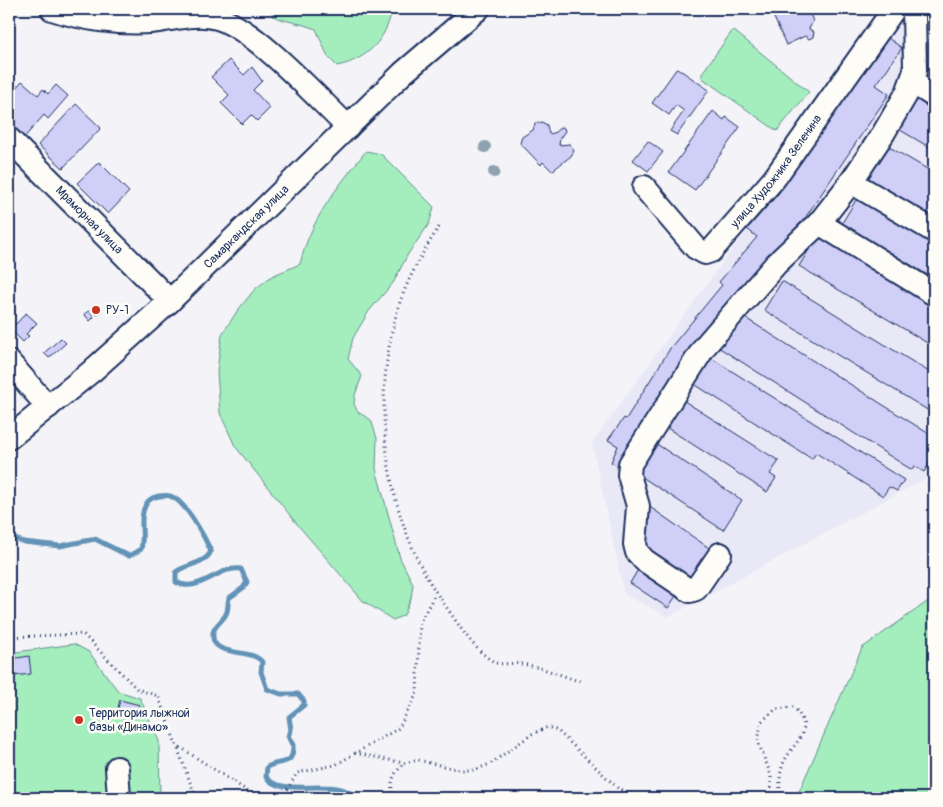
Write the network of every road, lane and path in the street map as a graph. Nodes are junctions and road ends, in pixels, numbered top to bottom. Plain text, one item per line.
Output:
1 (52, 9) edge
2 (478, 9) edge
3 (894, 9) edge
4 (914, 9) edge
5 (912, 82) junction
6 (934, 96) edge
7 (348, 127) junction
8 (9, 139) edge
9 (851, 182) junction
10 (644, 187) dead end
11 (819, 223) junction
12 (439, 227) dead end
13 (934, 231) edge
14 (934, 294) edge
15 (170, 301) junction
16 (9, 362) edge
17 (48, 407) junction
18 (9, 438) edge
19 (720, 554) dead end
20 (436, 594) junction
21 (9, 637) edge
22 (582, 682) dead end
23 (179, 747) junction
24 (355, 753) junction
25 (404, 764) junction
26 (117, 768) dead end
27 (618, 787) junction
28 (119, 798) edge
29 (196, 798) edge
30 (258, 798) edge
31 (282, 798) edge
32 (393, 798) edge
33 (628, 798) edge
34 (638, 798) edge
35 (771, 798) edge
36 (780, 798) edge

1 - 7 street
2 - 7 street, Самаркандская улица
3 - 10 street, улица Художника Зеленина
4 - 5 street
5 - 6 street
5 - 9 street
7 - 15 street, Самаркандская улица
8 - 15 street, Мраморная улица
9 - 11 street
9 - 13 street
11 - 14 street
11 - 19 street
12 - 20 path
15 - 17 street, Самаркандская улица
16 - 17 street
17 - 18 street, Самаркандская улица
20 - 22 path
20 - 24 path
21 - 23 path
23 - 29 path
23 - 30 path
24 - 25 path
24 - 31 path
25 - 27 path
25 - 32 path
26 - 28 street
27 - 33 path
27 - 34 path
35 - 36 path

